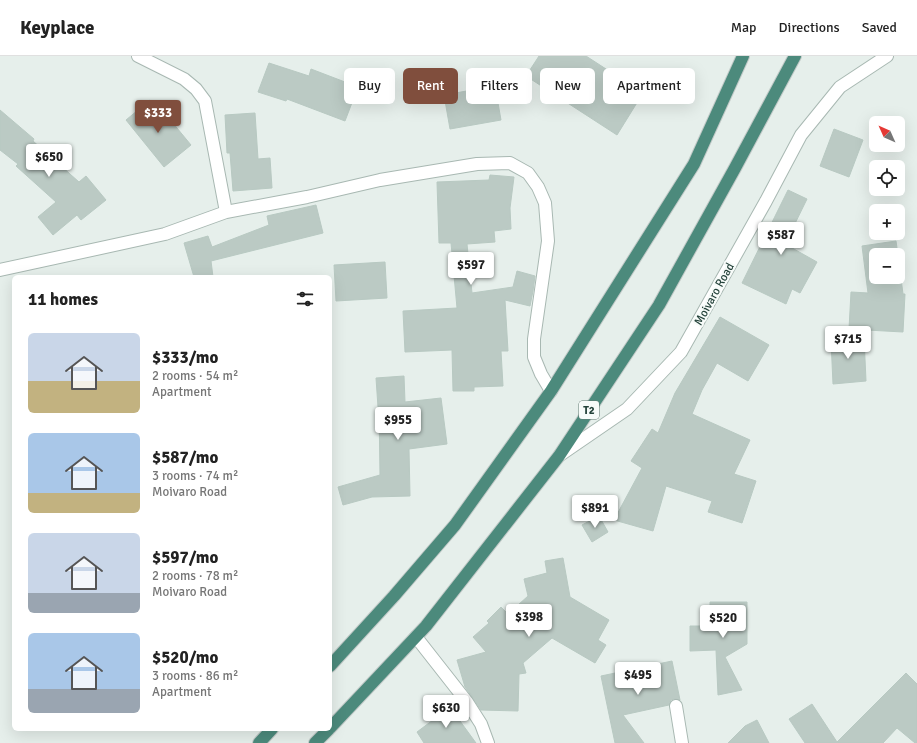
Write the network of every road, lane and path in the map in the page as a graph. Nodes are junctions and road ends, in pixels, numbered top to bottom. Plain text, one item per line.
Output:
1 (138, 56) edge
2 (743, 56) edge
3 (795, 56) edge
4 (887, 56) edge
5 (226, 212) junction
6 (0, 270) edge
7 (551, 391) junction
8 (559, 456) junction
9 (416, 637) junction
10 (332, 664) edge
11 (676, 706) dead end
12 (332, 725) edge
13 (270, 731) edge
14 (326, 731) edge
15 (259, 743) edge
16 (315, 743) edge
17 (488, 743) edge
18 (682, 743) edge

1 - 5 street
2 - 7 highway
3 - 8 highway, T2
4 - 8 street, Moivaro Road
5 - 6 street
5 - 7 street
7 - 10 highway
8 - 9 highway, T2
9 - 12 highway, T2
9 - 17 street
11 - 18 street
13 - 15 highway
14 - 16 highway, T2

